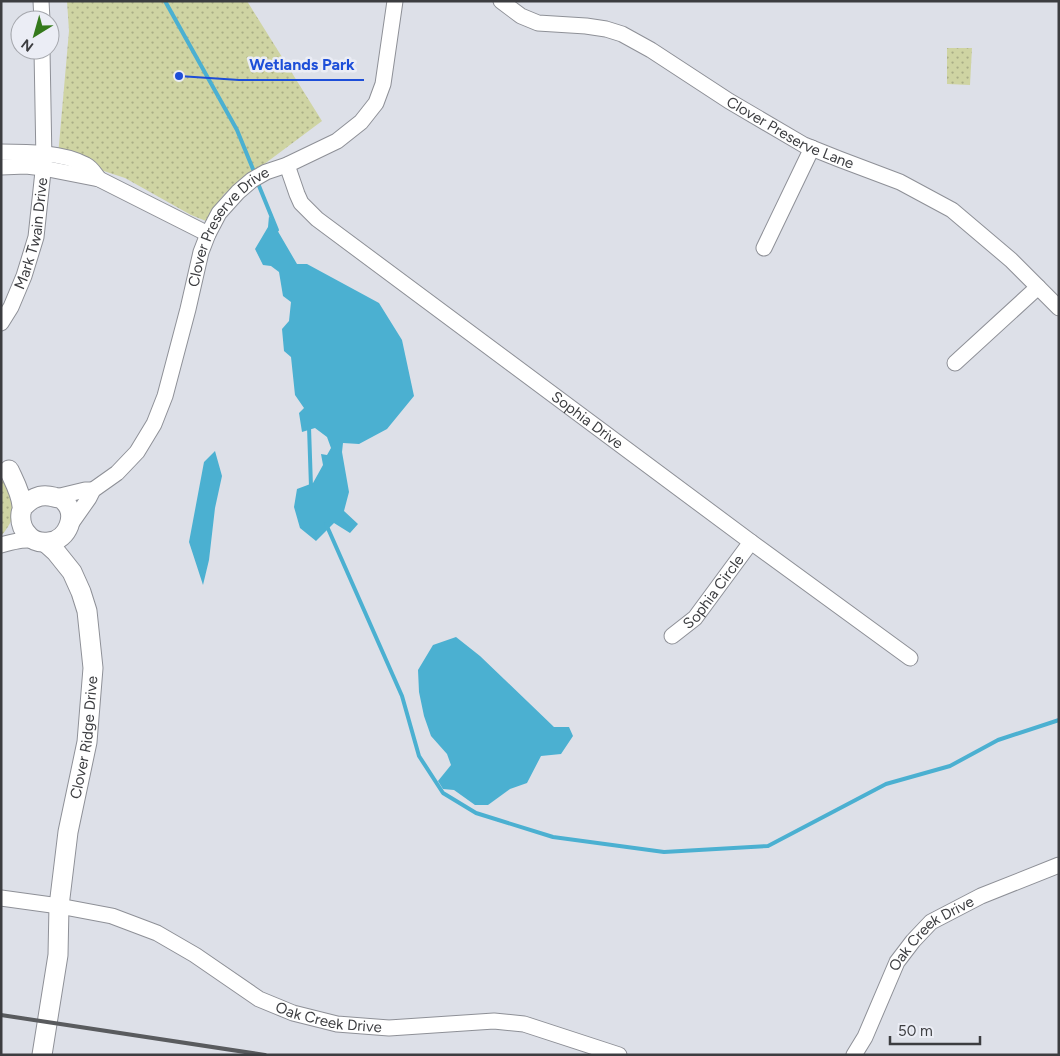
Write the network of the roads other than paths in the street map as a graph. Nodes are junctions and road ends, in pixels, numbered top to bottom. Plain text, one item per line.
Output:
1 (395, 1) edge
2 (500, 1) edge
3 (42, 60) edge
4 (812, 148) junction
5 (1, 152) edge
6 (44, 161) junction
7 (287, 165) junction
8 (1, 167) edge
9 (208, 234) junction
10 (764, 248) dead end
11 (1038, 287) junction
12 (1059, 308) edge
13 (1, 323) edge
14 (955, 363) dead end
15 (5, 466) edge
16 (93, 490) junction
17 (51, 496) junction
18 (22, 511) junction
19 (68, 529) junction
20 (1, 541) edge
21 (41, 542) junction
22 (751, 542) junction
23 (1, 545) edge
24 (72, 572) junction
25 (672, 636) dead end
26 (910, 658) dead end
27 (1059, 865) edge
28 (1, 898) edge
29 (59, 906) junction
30 (30, 1055) edge
31 (42, 1055) edge
32 (619, 1055) edge
33 (854, 1055) edge

1 - 7 street, Clover Preserve Drive
2 - 4 street, Clover Preserve Lane
3 - 6 street, Mark Twain Drive
4 - 10 street
4 - 11 street, Clover Preserve Lane
5 - 6 street
6 - 8 street
6 - 9 street
6 - 13 street, Mark Twain Drive
7 - 9 street, Clover Preserve Drive
7 - 22 street, Sophia Drive
9 - 16 street, Clover Preserve Drive
11 - 12 street, Clover Preserve Lane
11 - 14 street
15 - 17 street
15 - 18 street
16 - 17 street, Clover Preserve Drive
16 - 19 street, Clover Preserve Drive
17 - 18 street
17 - 19 street
18 - 20 street
18 - 21 street
19 - 21 street
19 - 24 street, Clover Ridge Drive
21 - 23 street
21 - 24 street, Clover Ridge Drive
22 - 25 street, Sophia Circle
22 - 26 street, Sophia Drive
24 - 29 street, Clover Ridge Drive
27 - 33 street, Oak Creek Drive
28 - 29 street, Oak Creek Drive
29 - 30 street, Clover Ridge Drive
29 - 31 street, Clover Ridge Drive
29 - 32 street, Oak Creek Drive

